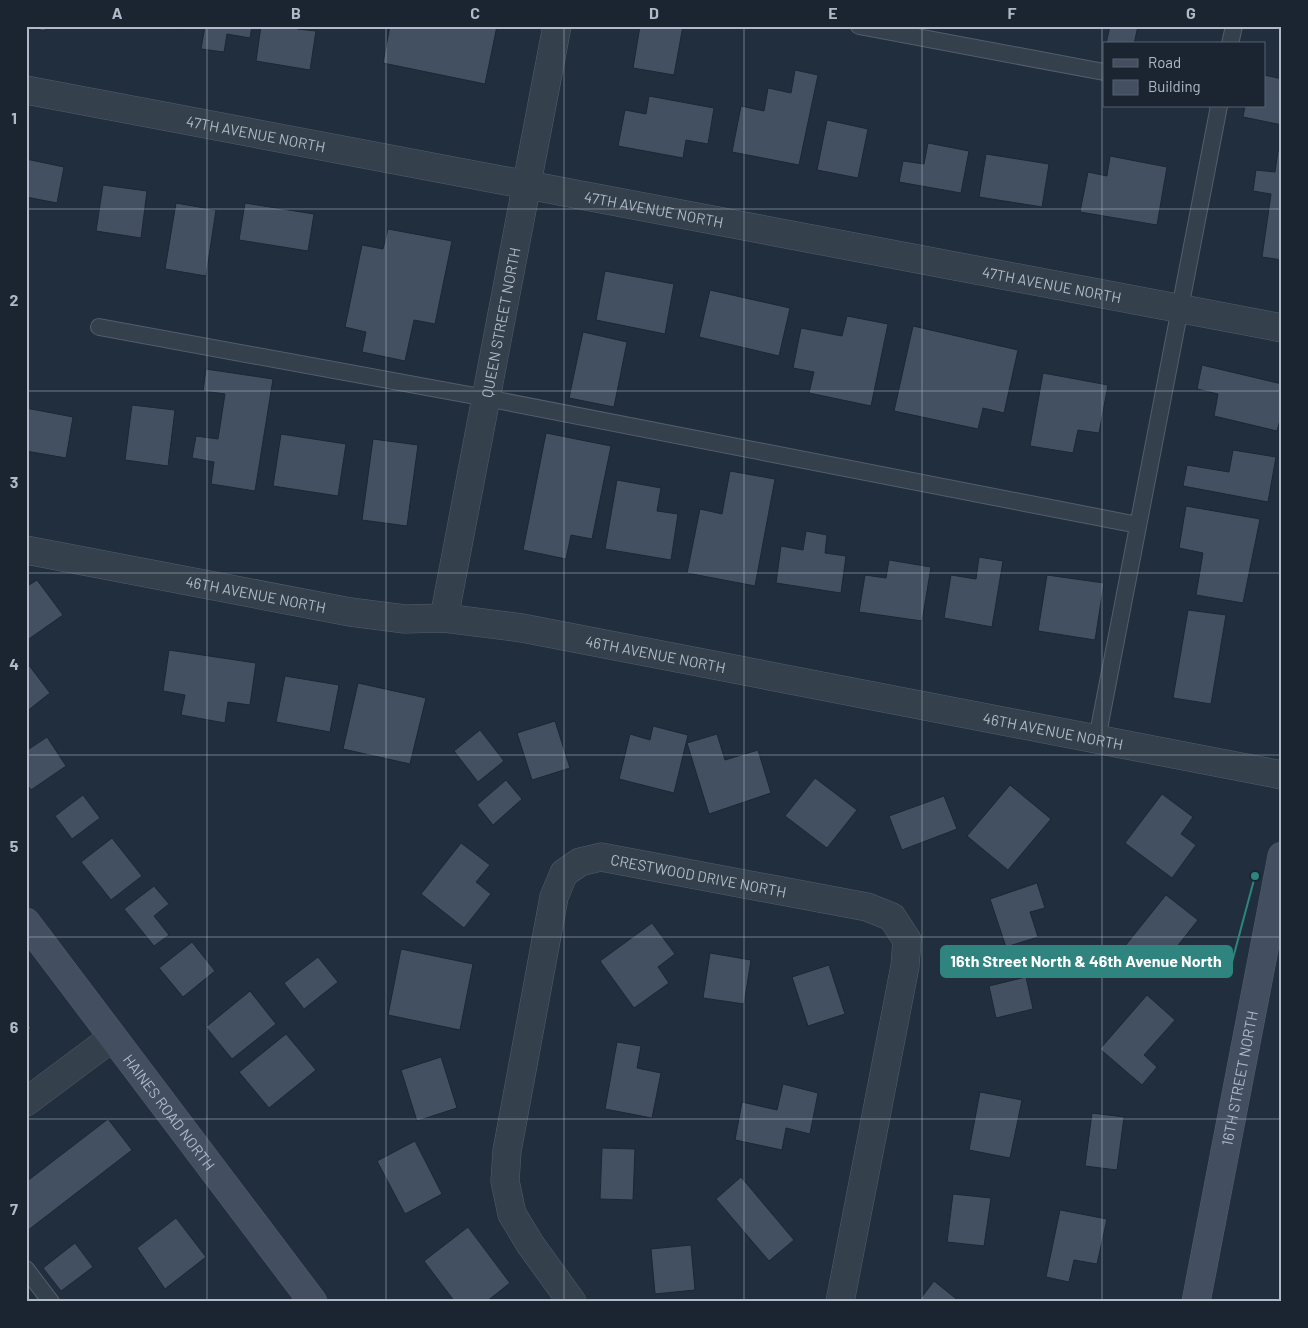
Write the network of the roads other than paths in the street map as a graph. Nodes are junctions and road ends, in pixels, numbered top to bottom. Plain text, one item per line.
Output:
1 (557, 26) edge
2 (859, 26) edge
3 (1234, 26) edge
4 (1230, 42) edge
5 (1103, 72) edge
6 (26, 90) edge
7 (1219, 108) edge
8 (526, 185) junction
9 (1180, 309) junction
10 (99, 327) dead end
11 (1282, 328) edge
12 (486, 398) junction
13 (1138, 525) junction
14 (26, 550) edge
15 (444, 618) junction
16 (1097, 739) junction
17 (1282, 775) edge
18 (1282, 856) edge
19 (26, 922) edge
20 (113, 1037) junction
21 (26, 1102) edge
22 (26, 1269) edge
23 (51, 1302) edge
24 (313, 1302) edge
25 (572, 1302) edge
26 (840, 1302) edge
27 (1196, 1302) edge

1 - 8 street, QUEEN STREET NORTH
2 - 5 lane
3 - 4 lane
6 - 8 street, 47TH AVENUE NORTH
7 - 9 lane
8 - 9 street, 47TH AVENUE NORTH
8 - 12 street, QUEEN STREET NORTH
9 - 11 street, 47TH AVENUE NORTH
9 - 13 lane
10 - 12 lane
12 - 13 lane
12 - 15 street, QUEEN STREET NORTH
13 - 16 lane
14 - 15 street, 46TH AVENUE NORTH
15 - 16 street, 46TH AVENUE NORTH
16 - 17 street, 46TH AVENUE NORTH
18 - 27 street, 16TH STREET NORTH
19 - 20 street, HAINES ROAD NORTH
20 - 21 street
20 - 24 street, HAINES ROAD NORTH
22 - 23 lane
25 - 26 street, CRESTWOOD DRIVE NORTH

